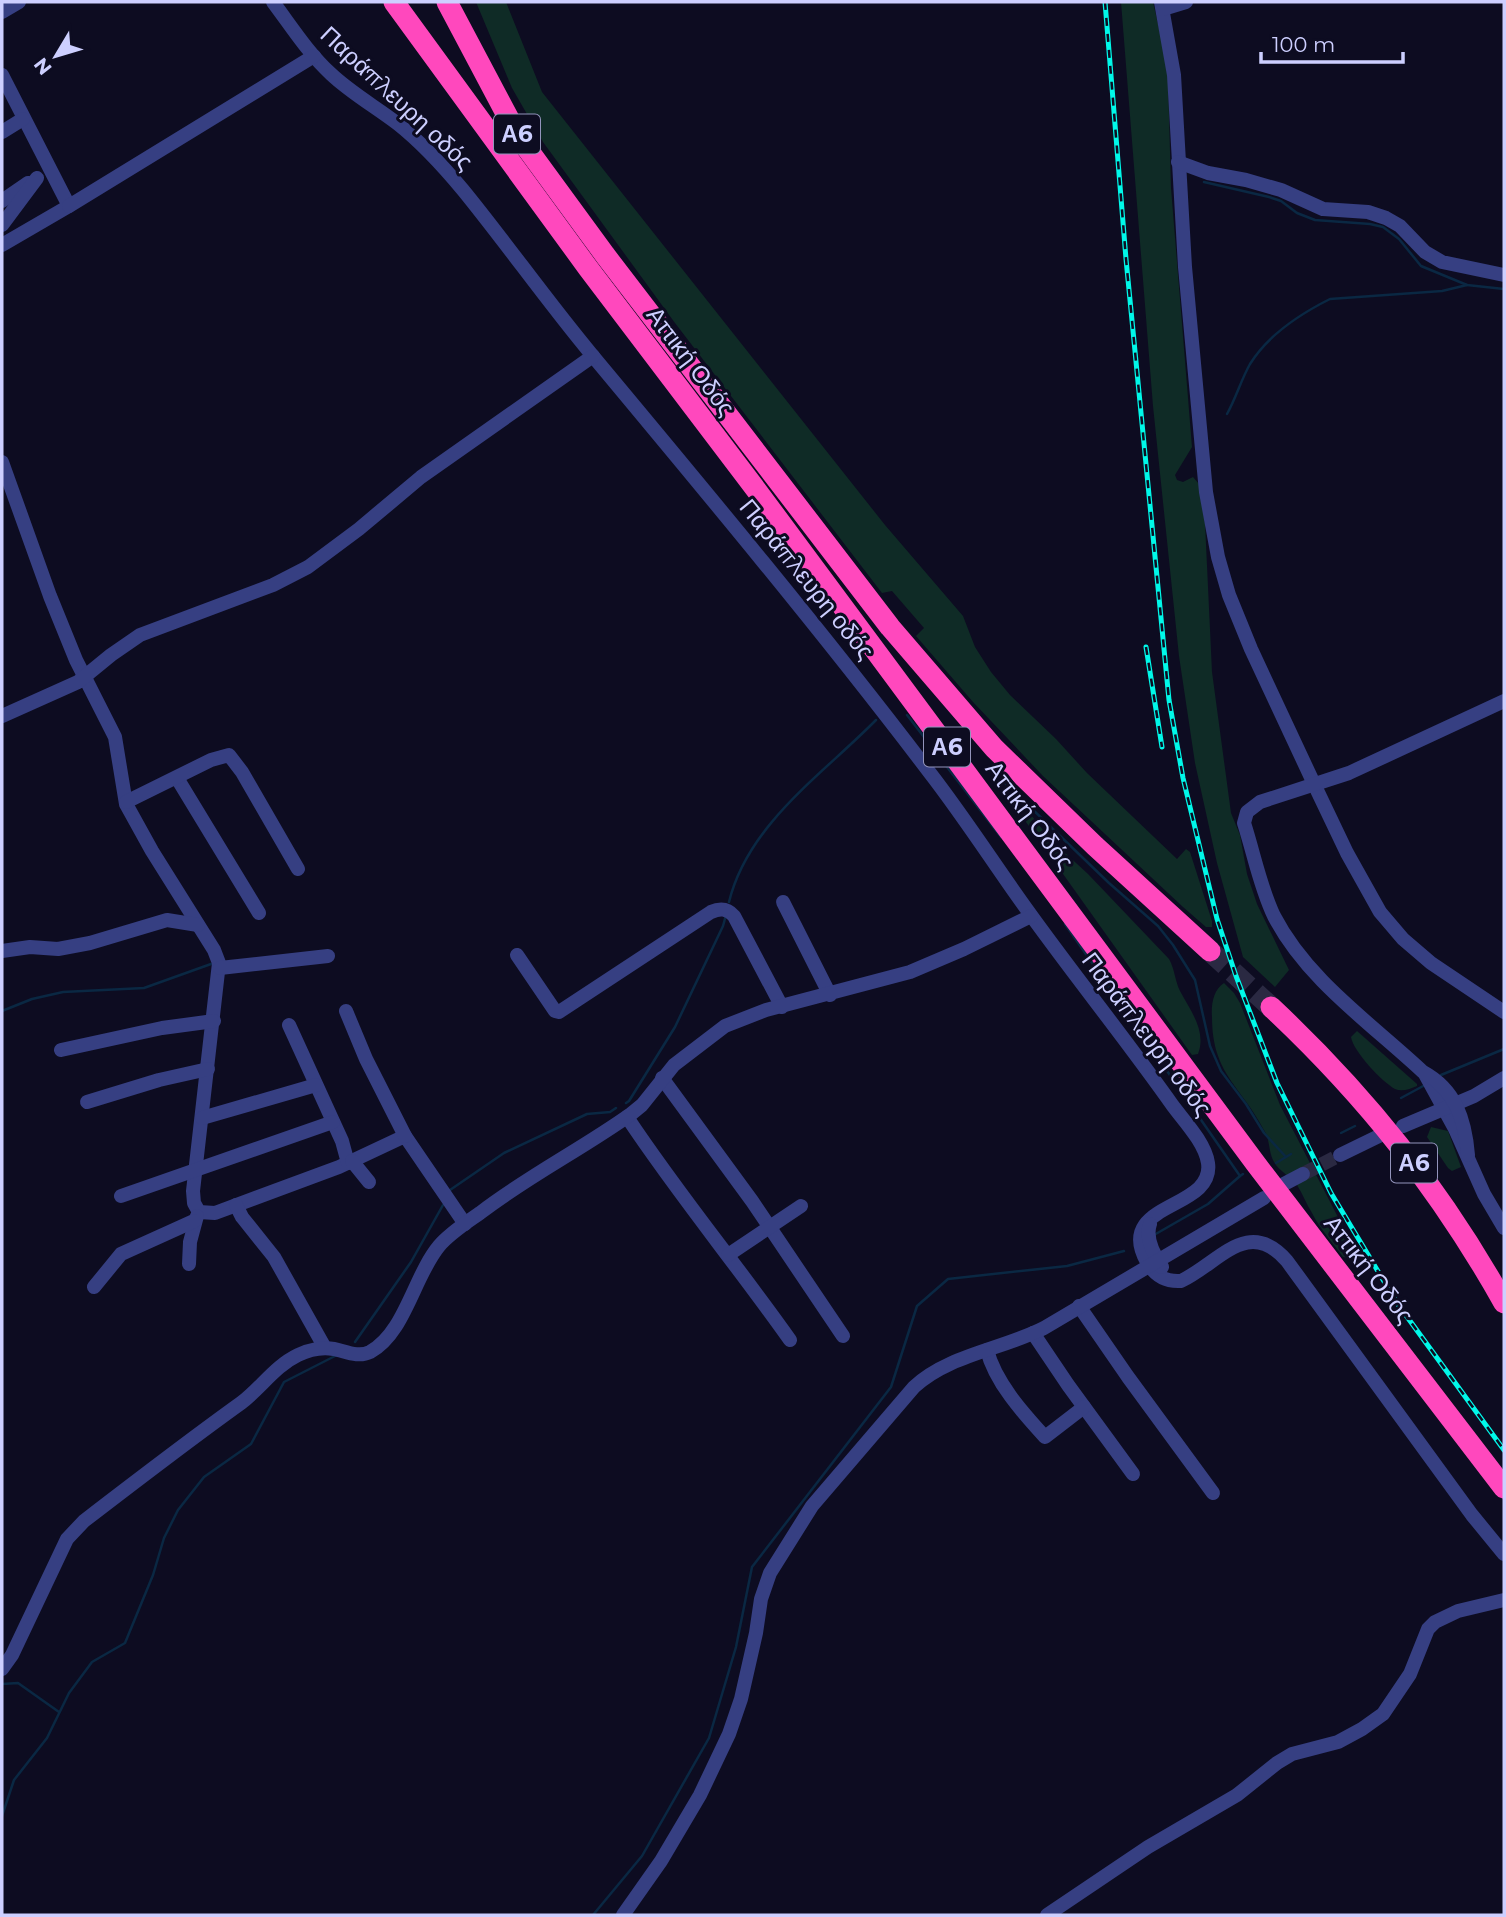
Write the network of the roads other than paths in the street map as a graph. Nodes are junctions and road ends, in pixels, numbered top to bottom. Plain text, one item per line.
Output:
1 (19, 2) edge
2 (273, 2) edge
3 (394, 2) edge
4 (447, 2) edge
5 (1186, 2) edge
6 (1162, 5) edge
7 (2, 12) edge
8 (314, 56) junction
9 (2, 75) edge
10 (23, 119) junction
11 (2, 132) edge
12 (1178, 162) junction
13 (50, 169) junction
14 (37, 178) junction
15 (2, 201) edge
16 (69, 206) junction
17 (2, 225) edge
18 (2, 245) edge
19 (1504, 275) edge
20 (593, 356) junction
21 (2, 462) edge
22 (84, 675) junction
23 (1504, 701) edge
24 (2, 716) edge
25 (177, 778) junction
26 (1315, 786) junction
27 (126, 802) junction
28 (298, 869) dead end
29 (783, 902) dead end
30 (259, 913) dead end
31 (1031, 916) junction
32 (198, 925) junction
33 (2, 951) edge
34 (1210, 951) tunnel mouth
35 (517, 955) dead end
36 (328, 956) dead end
37 (220, 968) junction
38 (830, 995) junction
39 (782, 1007) junction
40 (1271, 1007) tunnel mouth
41 (346, 1011) dead end
42 (1504, 1013) edge
43 (214, 1021) junction
44 (289, 1026) dead end
45 (61, 1050) dead end
46 (208, 1069) junction
47 (1504, 1077) edge
48 (662, 1078) junction
49 (316, 1085) junction
50 (88, 1102) dead end
51 (1450, 1106) junction
52 (627, 1117) junction
53 (202, 1118) junction
54 (333, 1122) junction
55 (1403, 1126) dead end
56 (405, 1136) junction
57 (1379, 1136) dead end
58 (1340, 1155) tunnel mouth
59 (350, 1162) junction
60 (195, 1170) junction
61 (1303, 1174) tunnel mouth
62 (369, 1182) dead end
63 (1284, 1184) dead end
64 (121, 1196) dead end
65 (1264, 1198) dead end
66 (236, 1205) junction
67 (801, 1206) dead end
68 (197, 1217) junction
69 (465, 1224) junction
70 (770, 1226) junction
71 (1504, 1228) edge
72 (728, 1255) junction
73 (1153, 1262) junction
74 (188, 1264) dead end
75 (94, 1287) dead end
76 (1504, 1303) edge
77 (1079, 1306) junction
78 (1033, 1333) junction
79 (844, 1336) dead end
80 (790, 1339) dead end
81 (325, 1348) junction
82 (987, 1350) junction
83 (1084, 1407) junction
84 (1133, 1474) dead end
85 (1504, 1488) edge
86 (1213, 1493) dead end
87 (1504, 1554) edge
88 (1504, 1600) edge
89 (2, 1669) edge
90 (622, 1915) edge
91 (1047, 1915) edge

1 - 7 street
2 - 8 street, Παράπλευρη οδός
3 - 85 highway, Αττική Οδός / Α6
4 - 34 highway, Αττική Οδός / Α6
5 - 6 street
6 - 12 street
8 - 16 street
8 - 20 street, Παράπλευρη οδός
9 - 10 street
10 - 11 street
10 - 13 street
12 - 19 street
12 - 26 street
13 - 14 street
13 - 16 street
14 - 15 street
14 - 17 street
16 - 18 street
20 - 22 street
20 - 31 street, Παράπλευρη οδός
21 - 22 street
22 - 24 street
22 - 27 street
23 - 26 street
25 - 27 street
25 - 28 street
25 - 30 street
26 - 42 street
26 - 51 street
27 - 32 street
29 - 38 street
31 - 38 street
31 - 73 street, Παράπλευρη οδός
32 - 33 street
32 - 37 street
35 - 39 street
36 - 37 street
37 - 43 street
38 - 39 street
39 - 48 street
40 - 76 highway, Α6
41 - 56 street
43 - 45 street
43 - 46 street
44 - 49 street
46 - 50 street
46 - 53 street
47 - 51 street
48 - 52 street
48 - 70 street
49 - 53 street
49 - 54 street
51 - 55 street
51 - 71 street
52 - 69 street
52 - 72 street
53 - 60 street
54 - 59 street
54 - 60 street
56 - 59 street
56 - 69 street
57 - 58 street
59 - 62 street
59 - 66 street
60 - 64 street
60 - 68 street
61 - 63 street
65 - 73 street
66 - 68 street
66 - 81 street
67 - 70 street
68 - 74 street
68 - 75 street
69 - 81 street
70 - 72 street
70 - 79 street
72 - 80 street
73 - 77 street
73 - 87 street
77 - 78 street
77 - 86 street
78 - 82 street
78 - 83 street
81 - 89 street
82 - 83 street
82 - 90 street
83 - 84 street
88 - 91 street

